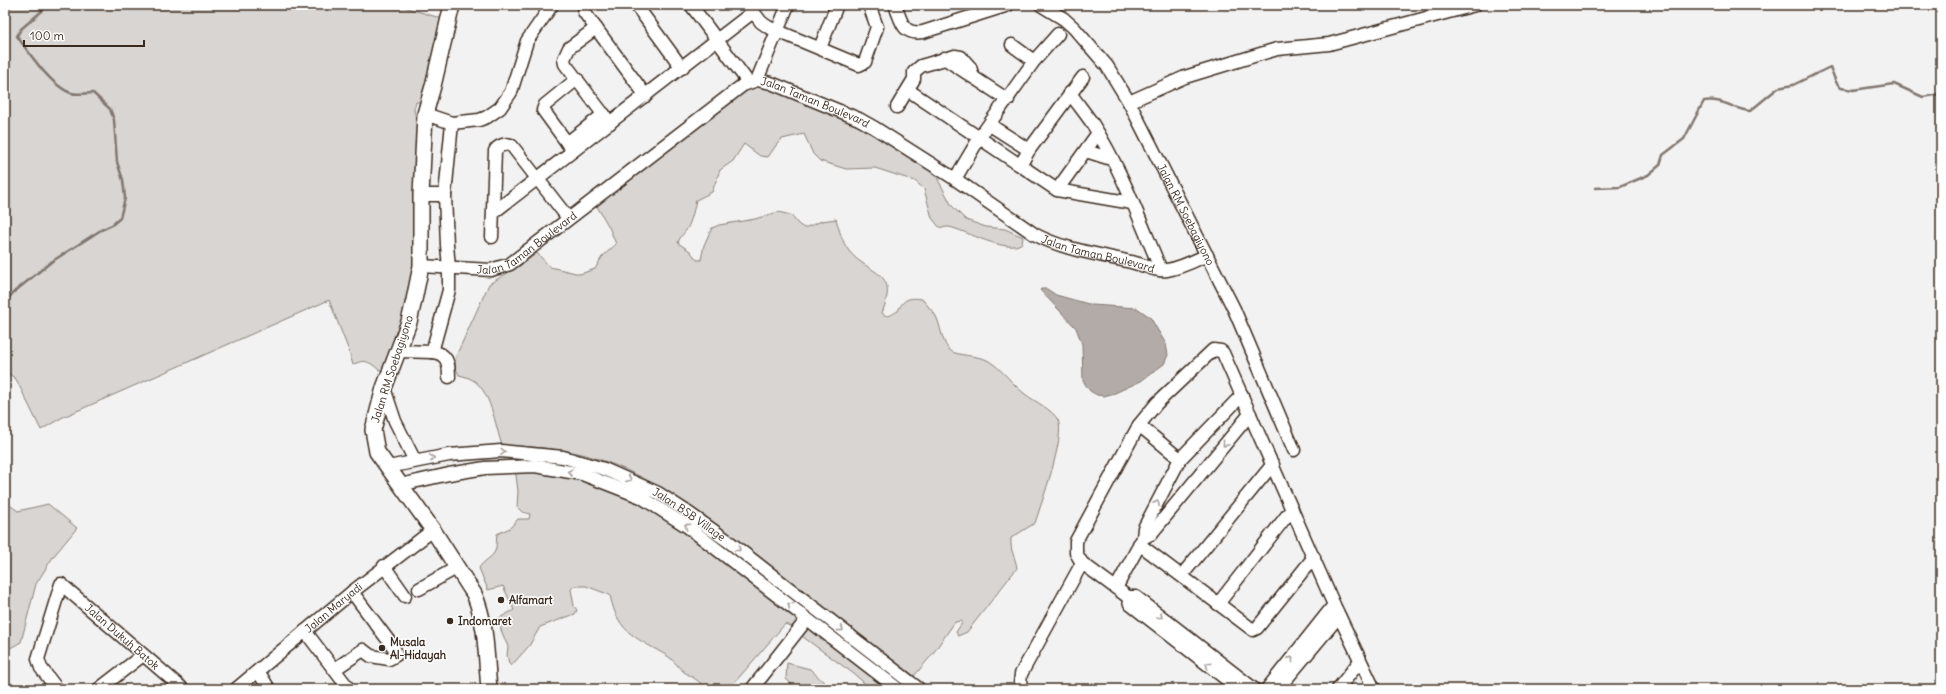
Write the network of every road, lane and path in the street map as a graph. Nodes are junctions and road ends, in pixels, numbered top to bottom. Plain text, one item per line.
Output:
1 (452, 5) edge
2 (552, 5) edge
3 (636, 5) edge
4 (691, 5) edge
5 (788, 5) edge
6 (837, 5) edge
7 (869, 5) edge
8 (895, 5) edge
9 (1008, 5) edge
10 (1040, 5) edge
11 (1475, 5) edge
12 (750, 9) edge
13 (584, 12) dead end
14 (596, 28) junction
15 (778, 31) junction
16 (1058, 34) dead end
17 (718, 41) junction
18 (1012, 44) dead end
19 (820, 48) junction
20 (1034, 61) junction
21 (682, 68) junction
22 (1083, 77) dead end
23 (577, 79) junction
24 (753, 81) junction
25 (908, 90) junction
26 (1070, 93) junction
27 (646, 96) junction
28 (1008, 100) junction
29 (1129, 102) junction
30 (897, 107) dead end
31 (425, 114) junction
32 (607, 119) junction
33 (452, 123) junction
34 (990, 125) junction
35 (1098, 133) junction
36 (980, 137) junction
37 (570, 147) junction
38 (1029, 150) junction
39 (1086, 151) junction
40 (1111, 160) junction
41 (1021, 164) junction
42 (538, 179) junction
43 (955, 179) junction
44 (1057, 190) junction
45 (421, 195) junction
46 (445, 195) junction
47 (1132, 203) junction
48 (494, 212) junction
49 (568, 218) junction
50 (492, 237) dead end
51 (1207, 255) junction
52 (421, 266) junction
53 (450, 268) junction
54 (1161, 270) junction
55 (398, 351) junction
56 (432, 352) junction
57 (449, 377) dead end
58 (384, 388) junction
59 (1242, 395) junction
60 (1250, 414) junction
61 (1139, 425) junction
62 (1294, 450) dead end
63 (1180, 459) junction
64 (415, 461) junction
65 (1273, 464) junction
66 (388, 467) junction
67 (400, 485) junction
68 (1292, 509) junction
69 (433, 530) junction
70 (1141, 541) junction
71 (1314, 557) junction
72 (1082, 563) junction
73 (384, 566) junction
74 (458, 567) junction
75 (1182, 575) junction
76 (1116, 588) junction
77 (419, 589) dead end
78 (352, 592) junction
79 (406, 596) dead end
80 (1128, 597) junction
81 (1218, 604) junction
82 (1337, 610) junction
83 (808, 619) junction
84 (305, 631) junction
85 (143, 655) junction
86 (1360, 661) junction
87 (335, 669) junction
88 (258, 671) junction
89 (56, 689) edge
90 (99, 689) edge
91 (183, 689) edge
92 (236, 689) edge
93 (269, 689) edge
94 (350, 689) edge
95 (489, 689) edge
96 (752, 689) edge
97 (898, 689) edge
98 (919, 689) edge
99 (1022, 689) edge
100 (1238, 689) edge
101 (1254, 689) edge
102 (1267, 689) edge
103 (1278, 689) edge
104 (1338, 689) edge
105 (1374, 689) edge

1 - 31 main road, Jalan RM Soebagiyono
2 - 33 street
3 - 21 street
4 - 17 street
5 - 15 street
6 - 19 street
7 - 19 street
8 - 9 street
10 - 29 street, Jalan RM Soebagiyono
11 - 29 street
12 - 15 street
12 - 17 street
13 - 14 street
14 - 23 street
14 - 27 street
15 - 19 street
15 - 24 street
16 - 20 street
17 - 21 street
17 - 24 street
18 - 20 street
20 - 28 street
21 - 27 street
22 - 26 street
23 - 32 street
23 - 37 street
24 - 43 street, Jalan Taman Boulevard
24 - 49 street, Jalan Taman Boulevard
25 - 28 street
25 - 30 street
25 - 36 street
26 - 35 street
26 - 38 street
27 - 32 street
28 - 34 street
29 - 51 street, Jalan RM Soebagiyono
31 - 33 street
31 - 45 main road, Jalan RM Soebagiyono
32 - 37 street
33 - 46 street
34 - 36 street
34 - 38 street
35 - 39 street
35 - 40 street
36 - 41 street
36 - 43 street
37 - 42 street
38 - 41 street
39 - 40 street
39 - 44 street
40 - 47 street
41 - 44 street
42 - 48 street
42 - 48 street
42 - 49 street
43 - 54 street, Jalan Taman Boulevard
44 - 47 street
45 - 46 street
45 - 52 main road, Jalan RM Soebagiyono
46 - 53 street
47 - 54 street
48 - 50 street
49 - 53 street, Jalan Taman Boulevard
51 - 54 street, Jalan Taman Boulevard
51 - 62 street, Jalan RM Soebagiyono
52 - 53 street, Jalan Taman Boulevard
52 - 55 main road, Jalan RM Soebagiyono
53 - 56 street
55 - 56 street
55 - 58 main road, Jalan RM Soebagiyono
56 - 57 street
58 - 64 street
58 - 66 main road, Jalan RM Soebagiyono
59 - 60 street
59 - 61 street
59 - 63 street
60 - 65 street
60 -> 70 street
61 - 63 street
61 - 72 street
70 -> 63 street
64 - 66 street, Jalan BSB Village
64 -> 98 street, Jalan BSB Village
65 - 68 street
65 - 75 street
66 - 67 main road, Jalan RM Soebagiyono
67 - 69 main road, Jalan RM Soebagiyono
83 -> 67 street
68 - 71 street
68 - 81 street
69 - 73 street, Jalan Maryadi
69 - 74 main road, Jalan RM Soebagiyono
70 - 75 street
70 - 76 street
71 - 81 street
71 - 82 street
72 - 76 street
72 - 99 street
73 - 78 street, Jalan Maryadi
73 - 79 street
74 - 77 street
74 - 95 main road, Jalan RM Soebagiyono
75 - 81 street
76 - 80 street
78 - 84 street, Jalan Maryadi
78 - 87 street
100 -> 80 street
80 -> 101 street
82 - 86 street
102 -> 82 street
82 - 103 street
83 - 96 street
83 - 97 street
84 - 87 street
84 - 88 street, Jalan Maryadi
85 - 89 street, Jalan Dukuh Batok
85 - 90 street
85 - 91 street, Jalan Dukuh Batok
86 - 104 street
86 - 105 street
87 - 94 street
88 - 92 street, Jalan Maryadi
88 - 93 street

